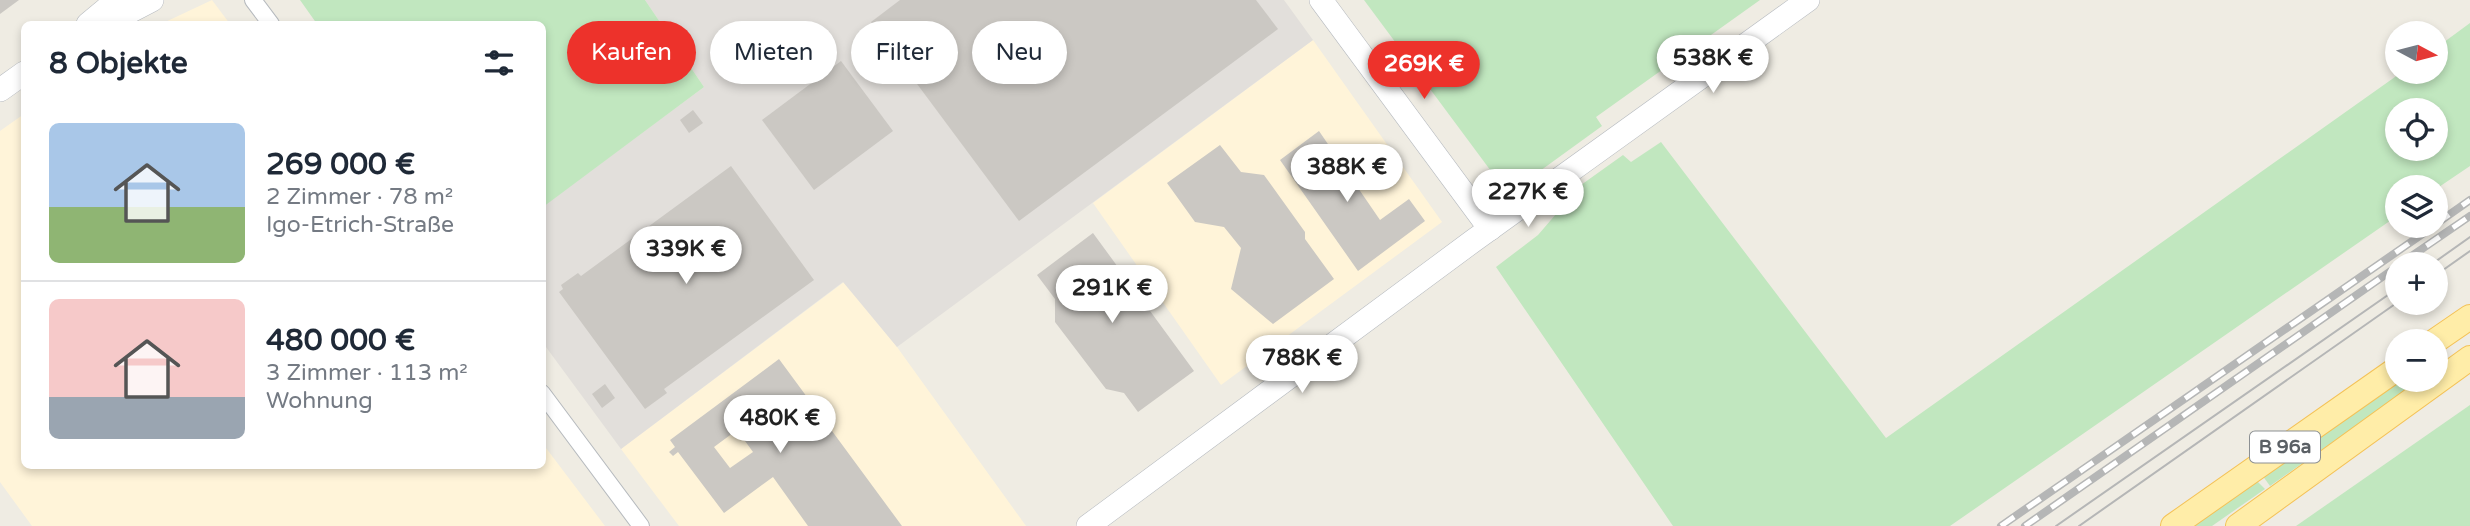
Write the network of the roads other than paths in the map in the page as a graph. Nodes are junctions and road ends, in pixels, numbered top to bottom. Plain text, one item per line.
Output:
1 (117, 0) edge
2 (152, 0) edge
3 (253, 0) edge
4 (1321, 0) edge
5 (1808, 0) edge
6 (92, 21) edge
7 (112, 21) edge
8 (269, 21) edge
9 (21, 75) edge
10 (0, 90) edge
11 (1490, 229) junction
12 (2470, 317) edge
13 (2448, 332) edge
14 (2470, 358) edge
15 (2385, 377) edge
16 (546, 398) edge
17 (641, 526) edge
18 (1088, 526) edge
19 (2173, 526) edge
20 (2238, 526) edge

1 - 6 street
2 - 7 street
3 - 8 street
4 - 11 street
5 - 11 street
9 - 10 street
11 - 18 street
12 - 13 main road
14 - 20 main road, B 96a
15 - 19 main road, B 96a
16 - 17 street

